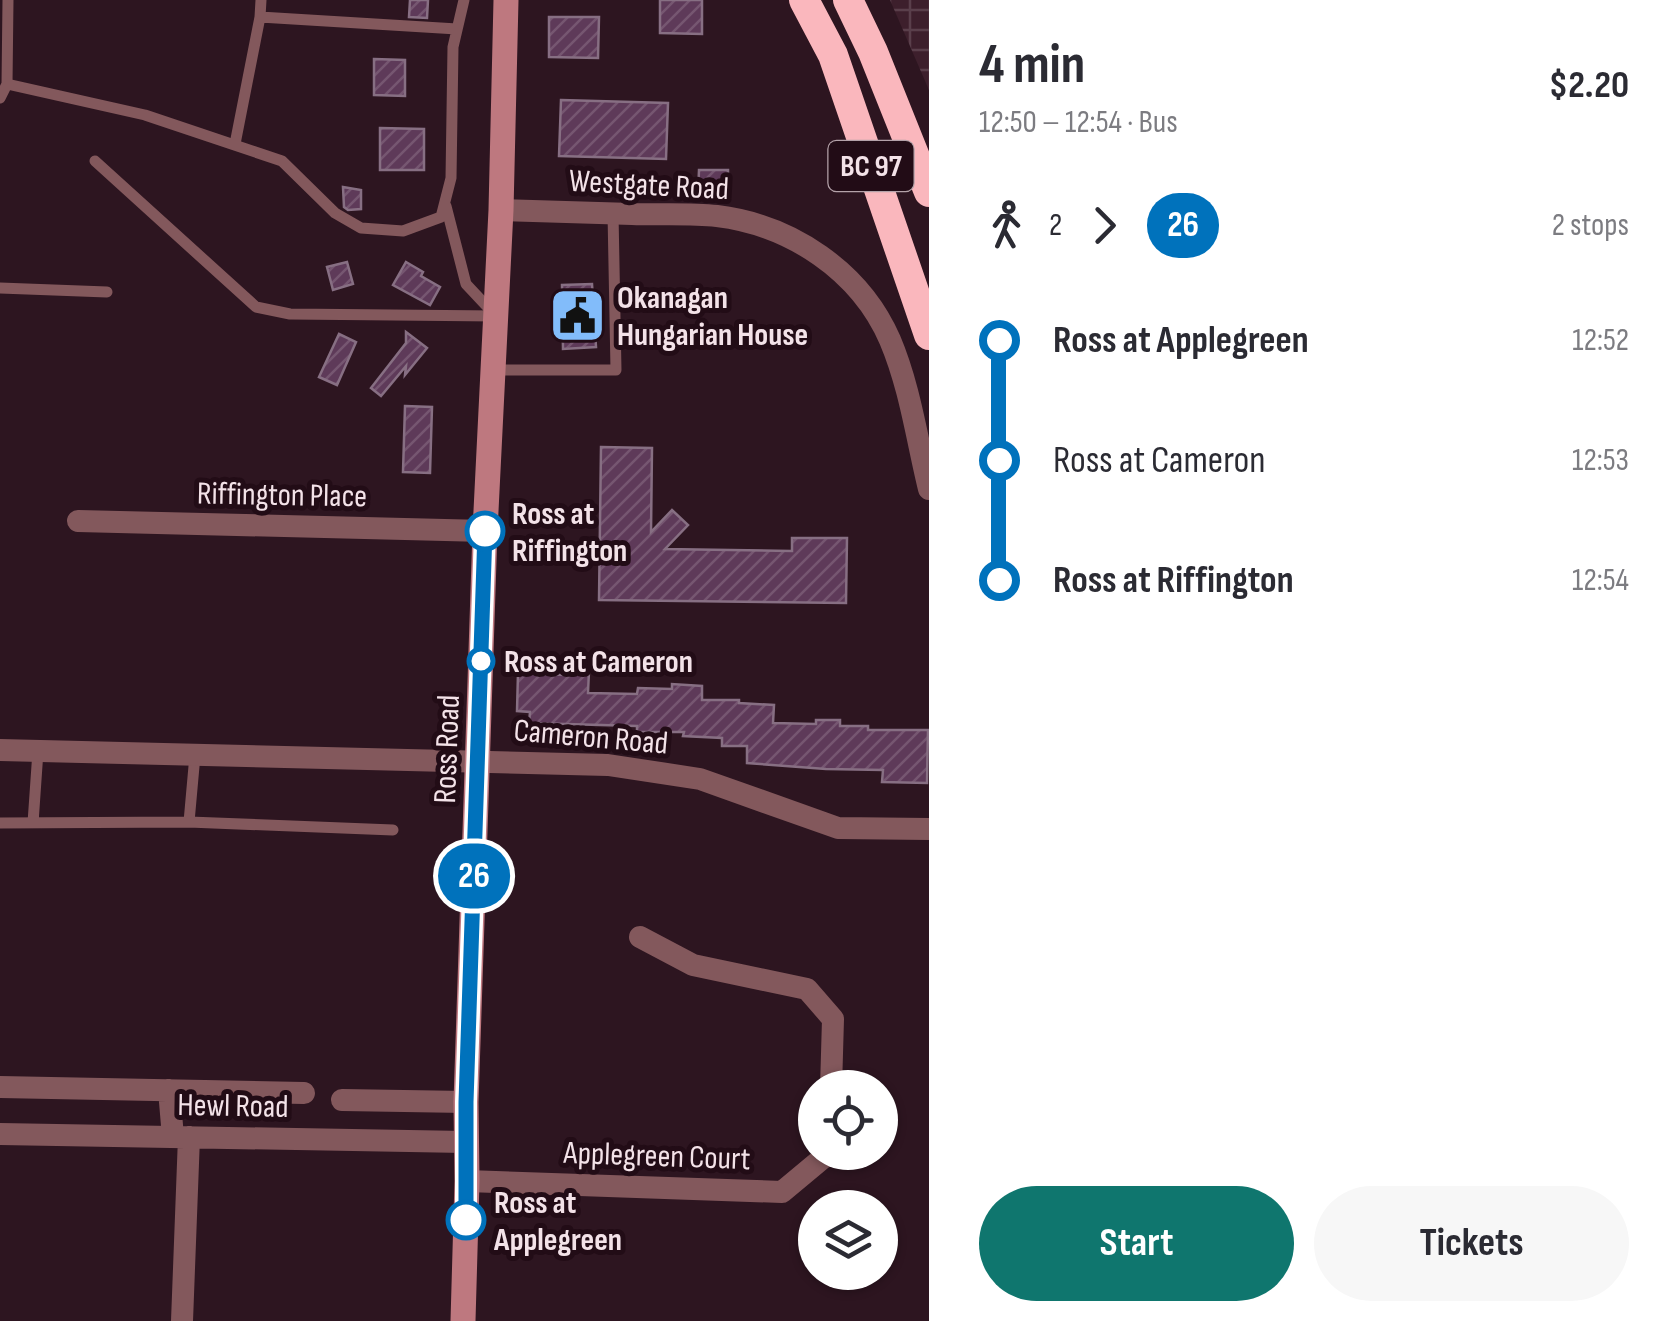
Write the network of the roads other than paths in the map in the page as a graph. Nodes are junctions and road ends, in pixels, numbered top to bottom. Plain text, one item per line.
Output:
1 (8, 0) edge
2 (261, 0) edge
3 (464, 0) edge
4 (506, 0) edge
5 (804, 0) edge
6 (848, 0) edge
7 (260, 17) junction
8 (457, 29) junction
9 (7, 84) junction
10 (0, 98) edge
11 (234, 144) junction
12 (95, 160) dead end
13 (929, 192) edge
14 (445, 202) junction
15 (502, 210) junction
16 (614, 213) junction
17 (0, 288) edge
18 (107, 292) dead end
19 (496, 316) junction
20 (929, 335) edge
21 (493, 370) junction
22 (929, 489) edge
23 (78, 521) dead end
24 (485, 531) junction
25 (0, 750) edge
26 (38, 751) junction
27 (194, 755) junction
28 (478, 760) junction
29 (0, 822) edge
30 (33, 822) junction
31 (189, 822) junction
32 (929, 829) edge
33 (393, 830) dead end
34 (640, 937) dead end
35 (831, 1070) edge
36 (0, 1087) edge
37 (169, 1090) junction
38 (304, 1093) dead end
39 (342, 1100) dead end
40 (466, 1102) junction
41 (0, 1134) edge
42 (181, 1137) junction
43 (465, 1142) junction
44 (808, 1170) edge
45 (467, 1181) junction
46 (182, 1321) edge
47 (463, 1321) edge

1 - 9 lane
2 - 7 lane
3 - 8 lane
4 - 15 street, Ross Road
5 - 20 highway, BC 97
6 - 13 highway, BC 97
7 - 8 lane
7 - 11 lane
8 - 14 lane
9 - 10 lane
9 - 11 lane
11 - 14 lane
12 - 19 lane
14 - 19 lane
15 - 16 street, Westgate Road
15 - 19 street, Ross Road
16 - 21 lane
16 - 22 street, Westgate Road
17 - 18 lane
19 - 21 street, Ross Road
21 - 24 street, Ross Road
23 - 24 street, Riffington Place
24 - 28 street, Ross Road
25 - 26 street, Cameron Road
26 - 27 street, Cameron Road
26 - 30 lane
27 - 28 street, Cameron Road
27 - 31 lane
28 - 32 street, Cameron Road
28 - 40 street, Ross Road
29 - 30 lane
30 - 31 lane
31 - 33 lane
34 - 35 street
36 - 37 street, Hewl Road
37 - 38 street, Hewl Road
37 - 42 street
39 - 40 street
40 - 43 street, Ross Road
41 - 42 street, Hewl Road
42 - 43 street, Hewl Road
42 - 46 street
43 - 45 street, Ross Road
44 - 45 street, Applegreen Court
45 - 47 street, Ross Road

